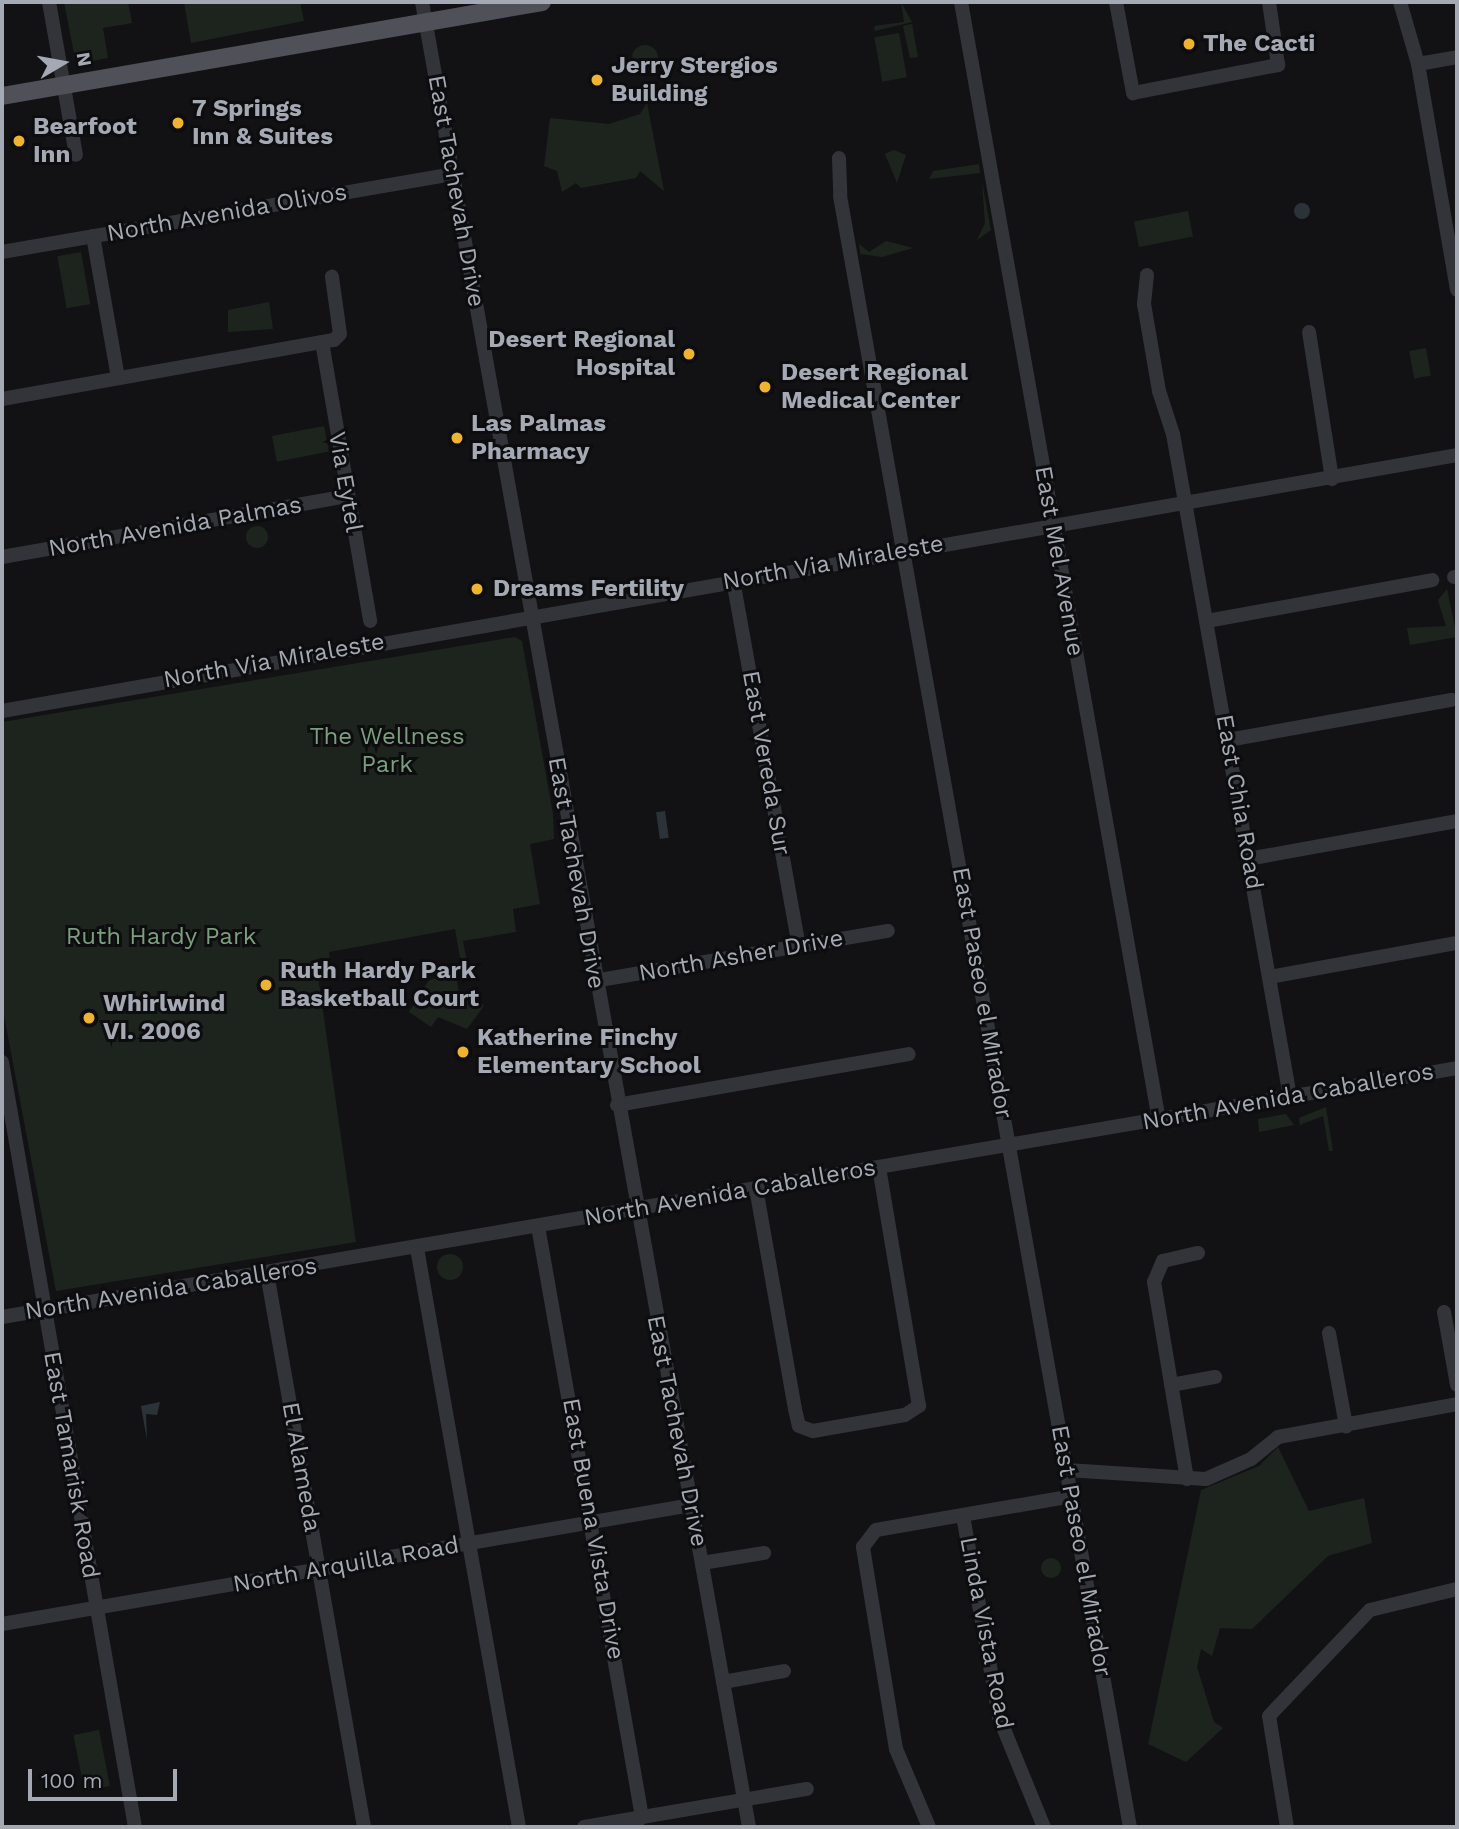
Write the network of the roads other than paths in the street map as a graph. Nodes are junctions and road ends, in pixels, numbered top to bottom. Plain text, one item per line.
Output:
1 (50, 2) edge
2 (422, 2) edge
3 (542, 2) edge
4 (961, 2) edge
5 (1116, 2) edge
6 (1269, 2) edge
7 (1400, 2) edge
8 (425, 21) junction
9 (1457, 57) edge
10 (1418, 64) junction
11 (64, 85) junction
12 (2, 96) edge
13 (76, 155) dead end
14 (839, 158) dead end
15 (452, 174) junction
16 (93, 236) junction
17 (2, 252) edge
18 (1147, 275) dead end
19 (332, 277) dead end
20 (1457, 290) edge
21 (1309, 332) dead end
22 (322, 342) junction
23 (118, 378) junction
24 (2, 399) edge
25 (1457, 455) edge
26 (1332, 479) junction
27 (347, 496) junction
28 (1186, 507) junction
29 (1053, 524) junction
30 (904, 551) junction
31 (2, 557) edge
32 (733, 580) junction
33 (1432, 580) dead end
34 (533, 613) junction
35 (370, 621) dead end
36 (1207, 621) junction
37 (1451, 700) dead end
38 (2, 711) edge
39 (1228, 740) junction
40 (1457, 821) edge
41 (1248, 859) junction
42 (888, 931) dead end
43 (1457, 943) edge
44 (799, 946) junction
45 (1269, 977) junction
46 (594, 981) junction
47 (909, 1054) dead end
48 (2, 1062) edge
49 (1457, 1068) edge
50 (1290, 1097) junction
51 (617, 1105) junction
52 (1159, 1120) junction
53 (1009, 1146) junction
54 (879, 1167) junction
55 (756, 1188) junction
56 (636, 1208) junction
57 (538, 1226) junction
58 (417, 1248) junction
59 (1198, 1254) dead end
60 (267, 1273) junction
61 (45, 1309) junction
62 (1444, 1312) dead end
63 (2, 1317) edge
64 (1329, 1333) dead end
65 (1215, 1377) dead end
66 (1171, 1385) junction
67 (1457, 1385) edge
68 (1457, 1404) edge
69 (1346, 1426) junction
70 (1067, 1470) junction
71 (1187, 1479) junction
72 (1072, 1496) junction
73 (691, 1505) junction
74 (963, 1516) junction
75 (593, 1522) junction
76 (468, 1544) junction
77 (764, 1553) dead end
78 (702, 1563) junction
79 (319, 1570) junction
80 (1457, 1589) edge
81 (96, 1607) junction
82 (2, 1624) edge
83 (784, 1671) dead end
84 (723, 1682) junction
85 (807, 1789) dead end
86 (744, 1800) junction
87 (636, 1822) edge
88 (135, 1827) edge
89 (364, 1827) edge
90 (519, 1827) edge
91 (584, 1827) edge
92 (749, 1827) edge
93 (929, 1827) edge
94 (1044, 1827) edge
95 (1130, 1827) edge
96 (1287, 1827) edge

1 - 11 street
2 - 8 street, East Tachevah Drive
3 - 8 main road
4 - 29 street, East Mel Avenue
5 - 6 street
7 - 10 street
8 - 11 main road
8 - 15 street, East Tachevah Drive
9 - 10 street
10 - 20 street
11 - 12 main road
11 - 13 street
14 - 30 street, East Paseo el Mirador
15 - 16 street, North Avenida Olivos
15 - 34 street, East Tachevah Drive
16 - 17 street, North Avenida Olivos
16 - 23 street
18 - 28 street, East Chia Road
19 - 22 street
21 - 26 street
22 - 23 street
22 - 27 street, Via Eytel
23 - 24 street
25 - 26 street, North Via Miraleste
26 - 28 street, North Via Miraleste
27 - 31 street, North Avenida Palmas
27 - 35 street, Via Eytel
28 - 29 street, North Via Miraleste
28 - 36 street, East Chia Road
29 - 30 street, North Via Miraleste
29 - 52 street, East Mel Avenue
30 - 32 street, North Via Miraleste
30 - 53 street, East Paseo el Mirador
32 - 34 street, North Via Miraleste
32 - 44 street, East Vereda Sur
33 - 36 street
34 - 38 street, North Via Miraleste
34 - 46 street, East Tachevah Drive
36 - 39 street, East Chia Road
37 - 39 street
39 - 41 street, East Chia Road
40 - 41 street
41 - 45 street, East Chia Road
42 - 44 street, North Asher Drive
43 - 45 street
44 - 46 street, North Asher Drive
45 - 50 street, East Chia Road
46 - 51 street, East Tachevah Drive
47 - 51 street
48 - 61 street, East Tamarisk Road
49 - 50 street, North Avenida Caballeros
50 - 52 street, North Avenida Caballeros
51 - 56 street, East Tachevah Drive
52 - 53 street, North Avenida Caballeros
53 - 54 street, North Avenida Caballeros
53 - 70 street, East Paseo el Mirador
54 - 55 street, North Avenida Caballeros
54 - 55 street
55 - 56 street, North Avenida Caballeros
56 - 57 street, North Avenida Caballeros
56 - 73 street, East Tachevah Drive
57 - 58 street, North Avenida Caballeros
57 - 75 street, East Buena Vista Drive
58 - 60 street, North Avenida Caballeros
58 - 76 street
59 - 66 street
60 - 61 street, North Avenida Caballeros
60 - 79 street, El Alameda
61 - 63 street, North Avenida Caballeros
61 - 81 street, East Tamarisk Road
62 - 67 street
64 - 69 street
65 - 66 street
66 - 71 street
68 - 69 street
69 - 71 street
70 - 71 street
70 - 72 street, East Paseo el Mirador
72 - 74 street
72 - 95 street, East Paseo el Mirador
73 - 75 street, North Arquilla Road
73 - 78 street, East Tachevah Drive
74 - 93 street
74 - 94 street, Linda Vista Road
75 - 76 street, North Arquilla Road
75 - 87 street, East Buena Vista Drive
76 - 79 street, North Arquilla Road
76 - 90 street
77 - 78 street
78 - 84 street, East Tachevah Drive
79 - 81 street, North Arquilla Road
79 - 89 street, El Alameda
80 - 96 street
81 - 82 street, North Arquilla Road
81 - 88 street, East Tamarisk Road
83 - 84 street
84 - 86 street, East Tachevah Drive
85 - 86 street
86 - 87 street
86 - 92 street, East Tachevah Drive
87 - 91 street

